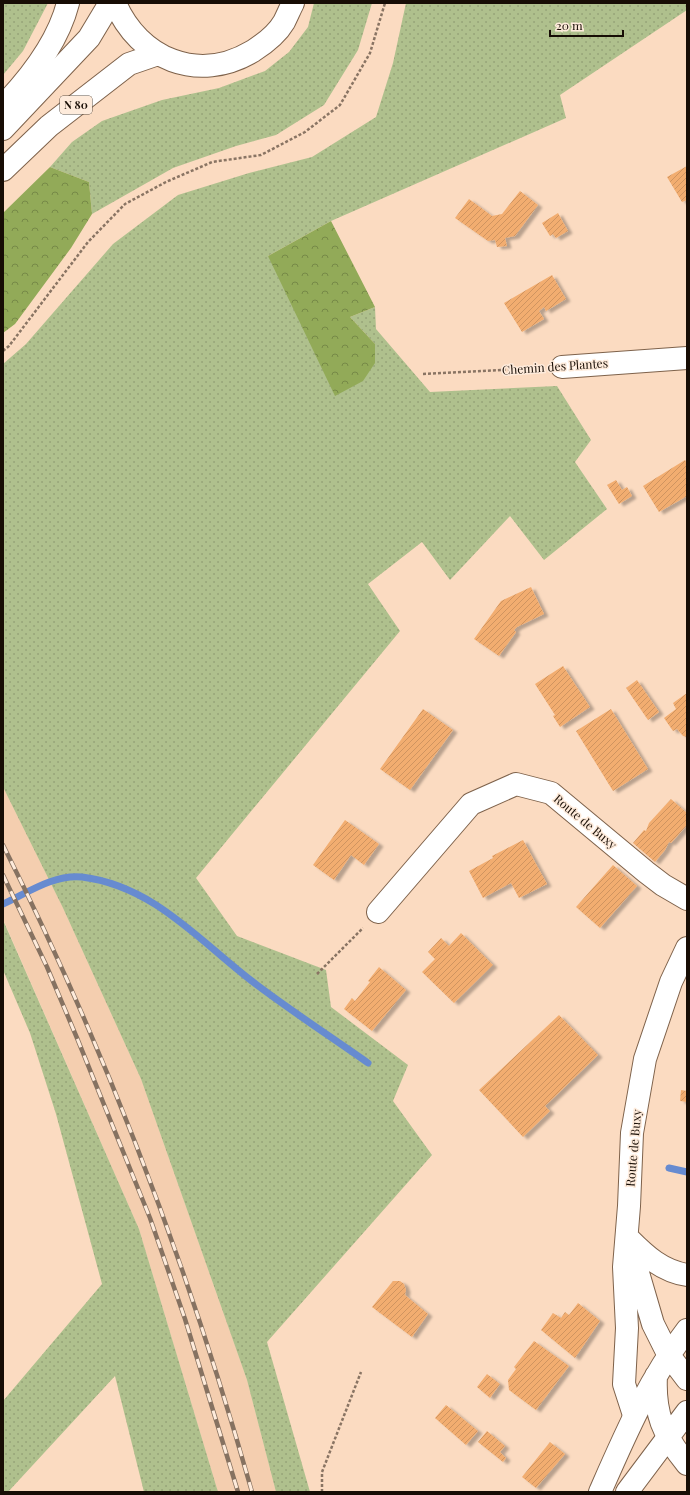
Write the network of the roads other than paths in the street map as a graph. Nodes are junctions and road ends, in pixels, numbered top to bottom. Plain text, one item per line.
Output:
1 (68, 3) edge
2 (110, 3) edge
3 (115, 3) edge
4 (292, 3) edge
5 (158, 54) junction
6 (3, 106) edge
7 (3, 129) edge
8 (3, 170) edge
9 (687, 358) edge
10 (562, 367) road end
11 (687, 899) edge
12 (378, 912) road end
13 (687, 948) edge
14 (627, 1236) junction
15 (687, 1275) edge
16 (687, 1330) edge
17 (668, 1354) junction
18 (656, 1375) junction
19 (687, 1379) edge
20 (687, 1412) edge
21 (634, 1415) junction
22 (667, 1437) junction
23 (687, 1464) edge
24 (600, 1492) edge
25 (626, 1492) edge

1 - 6 main road
2 - 7 main road
3 - 5 main road
4 - 5 main road
5 - 8 main road, N 80
9 - 10 main road, Chemin des Plantes
11 - 12 main road, Route de Buxy
13 - 14 main road, Route de Buxy
14 - 15 main road
14 - 17 main road, Route de Buxy
14 - 21 main road, Route de Buxy
16 - 17 main road
17 - 18 main road
17 - 19 main road, Route de Buxy
18 - 21 main road
18 - 22 main road
20 - 22 main road
21 - 24 main road
22 - 23 main road
22 - 25 main road

